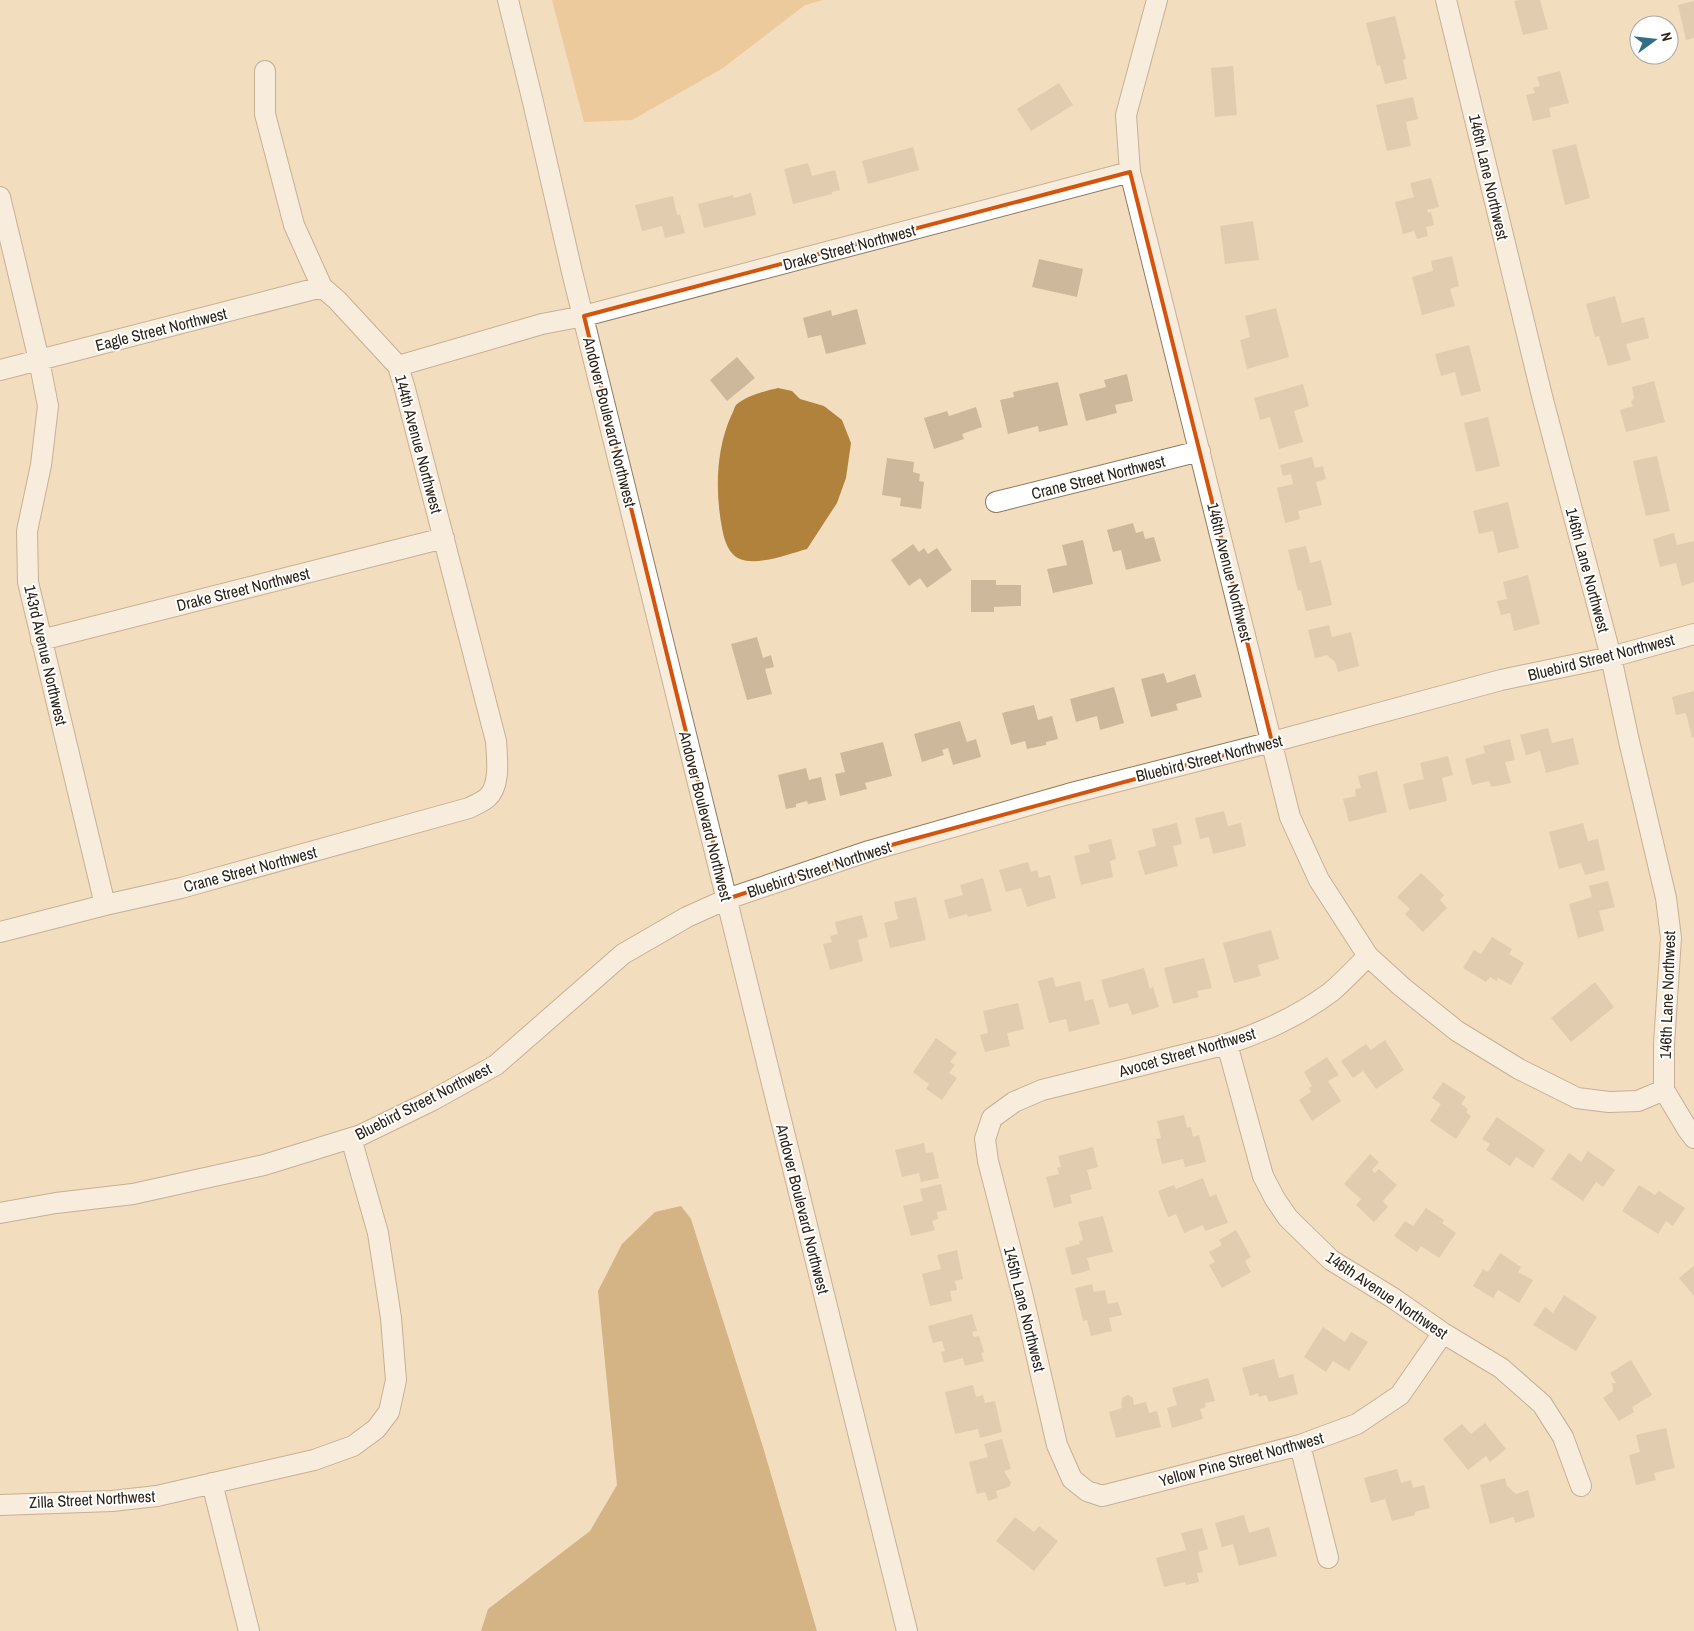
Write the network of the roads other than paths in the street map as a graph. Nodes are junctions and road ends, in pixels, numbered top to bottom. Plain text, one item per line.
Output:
1 (508, 0) edge
2 (1157, 0) edge
3 (1446, 0) edge
4 (265, 71) dead end
5 (1130, 172) junction
6 (0, 198) edge
7 (322, 287) junction
8 (584, 316) junction
9 (39, 360) junction
10 (398, 366) junction
11 (0, 370) edge
12 (1200, 451) junction
13 (996, 502) dead end
14 (444, 538) junction
15 (1694, 634) edge
16 (41, 640) junction
17 (1610, 657) junction
18 (1272, 742) junction
19 (493, 790) joint
20 (727, 899) junction
21 (105, 905) junction
22 (0, 932) edge
23 (1368, 956) junction
24 (1227, 1044) junction
25 (1664, 1090) junction
26 (992, 1118) joint
27 (351, 1138) junction
28 (1694, 1138) edge
29 (0, 1213) edge
30 (1443, 1333) junction
31 (1300, 1445) junction
32 (212, 1483) junction
33 (1581, 1486) dead end
34 (1088, 1491) joint
35 (0, 1505) edge
36 (1328, 1558) dead end
37 (249, 1631) edge
38 (907, 1631) edge

1 - 8 street, Andover Boulevard Northwest
2 - 5 street
3 - 17 street, 146th Lane Northwest
4 - 7 street, 144th Avenue Northwest
5 - 8 street, Drake Street Northwest
5 - 12 street, 146th Avenue Northwest
6 - 9 street, 143rd Avenue Northwest
7 - 9 street, Eagle Street Northwest
7 - 10 street, 144th Avenue Northwest
8 - 10 street, Drake Street Northwest
8 - 20 street, Andover Boulevard Northwest
9 - 11 street, Eagle Street Northwest
9 - 16 street, 143rd Avenue Northwest
10 - 14 street, 144th Avenue Northwest
12 - 13 street, Crane Street Northwest
12 - 18 street, 146th Avenue Northwest
14 - 16 street, Drake Street Northwest
14 - 19 street, 144th Avenue Northwest
15 - 17 street, Bluebird Street Northwest
16 - 21 street, 143rd Avenue Northwest
17 - 18 street, Bluebird Street Northwest
17 - 25 street, 146th Lane Northwest
18 - 20 street, Bluebird Street Northwest
18 - 23 street, 146th Avenue Northwest
19 - 21 street, Crane Street Northwest
20 - 27 street, Bluebird Street Northwest
20 - 38 street, Andover Boulevard Northwest
21 - 22 street, Crane Street Northwest
23 - 24 street, Avocet Street Northwest
23 - 25 street
24 - 26 street, Avocet Street Northwest
24 - 30 street, 146th Avenue Northwest
25 - 28 street
26 - 34 street, 145th Lane Northwest
27 - 29 street, Bluebird Street Northwest
27 - 32 street
30 - 31 street, Yellow Pine Street Northwest
30 - 33 street, 146th Avenue Northwest
31 - 34 street, Yellow Pine Street Northwest
31 - 36 street
32 - 35 street, Zilla Street Northwest
32 - 37 street

